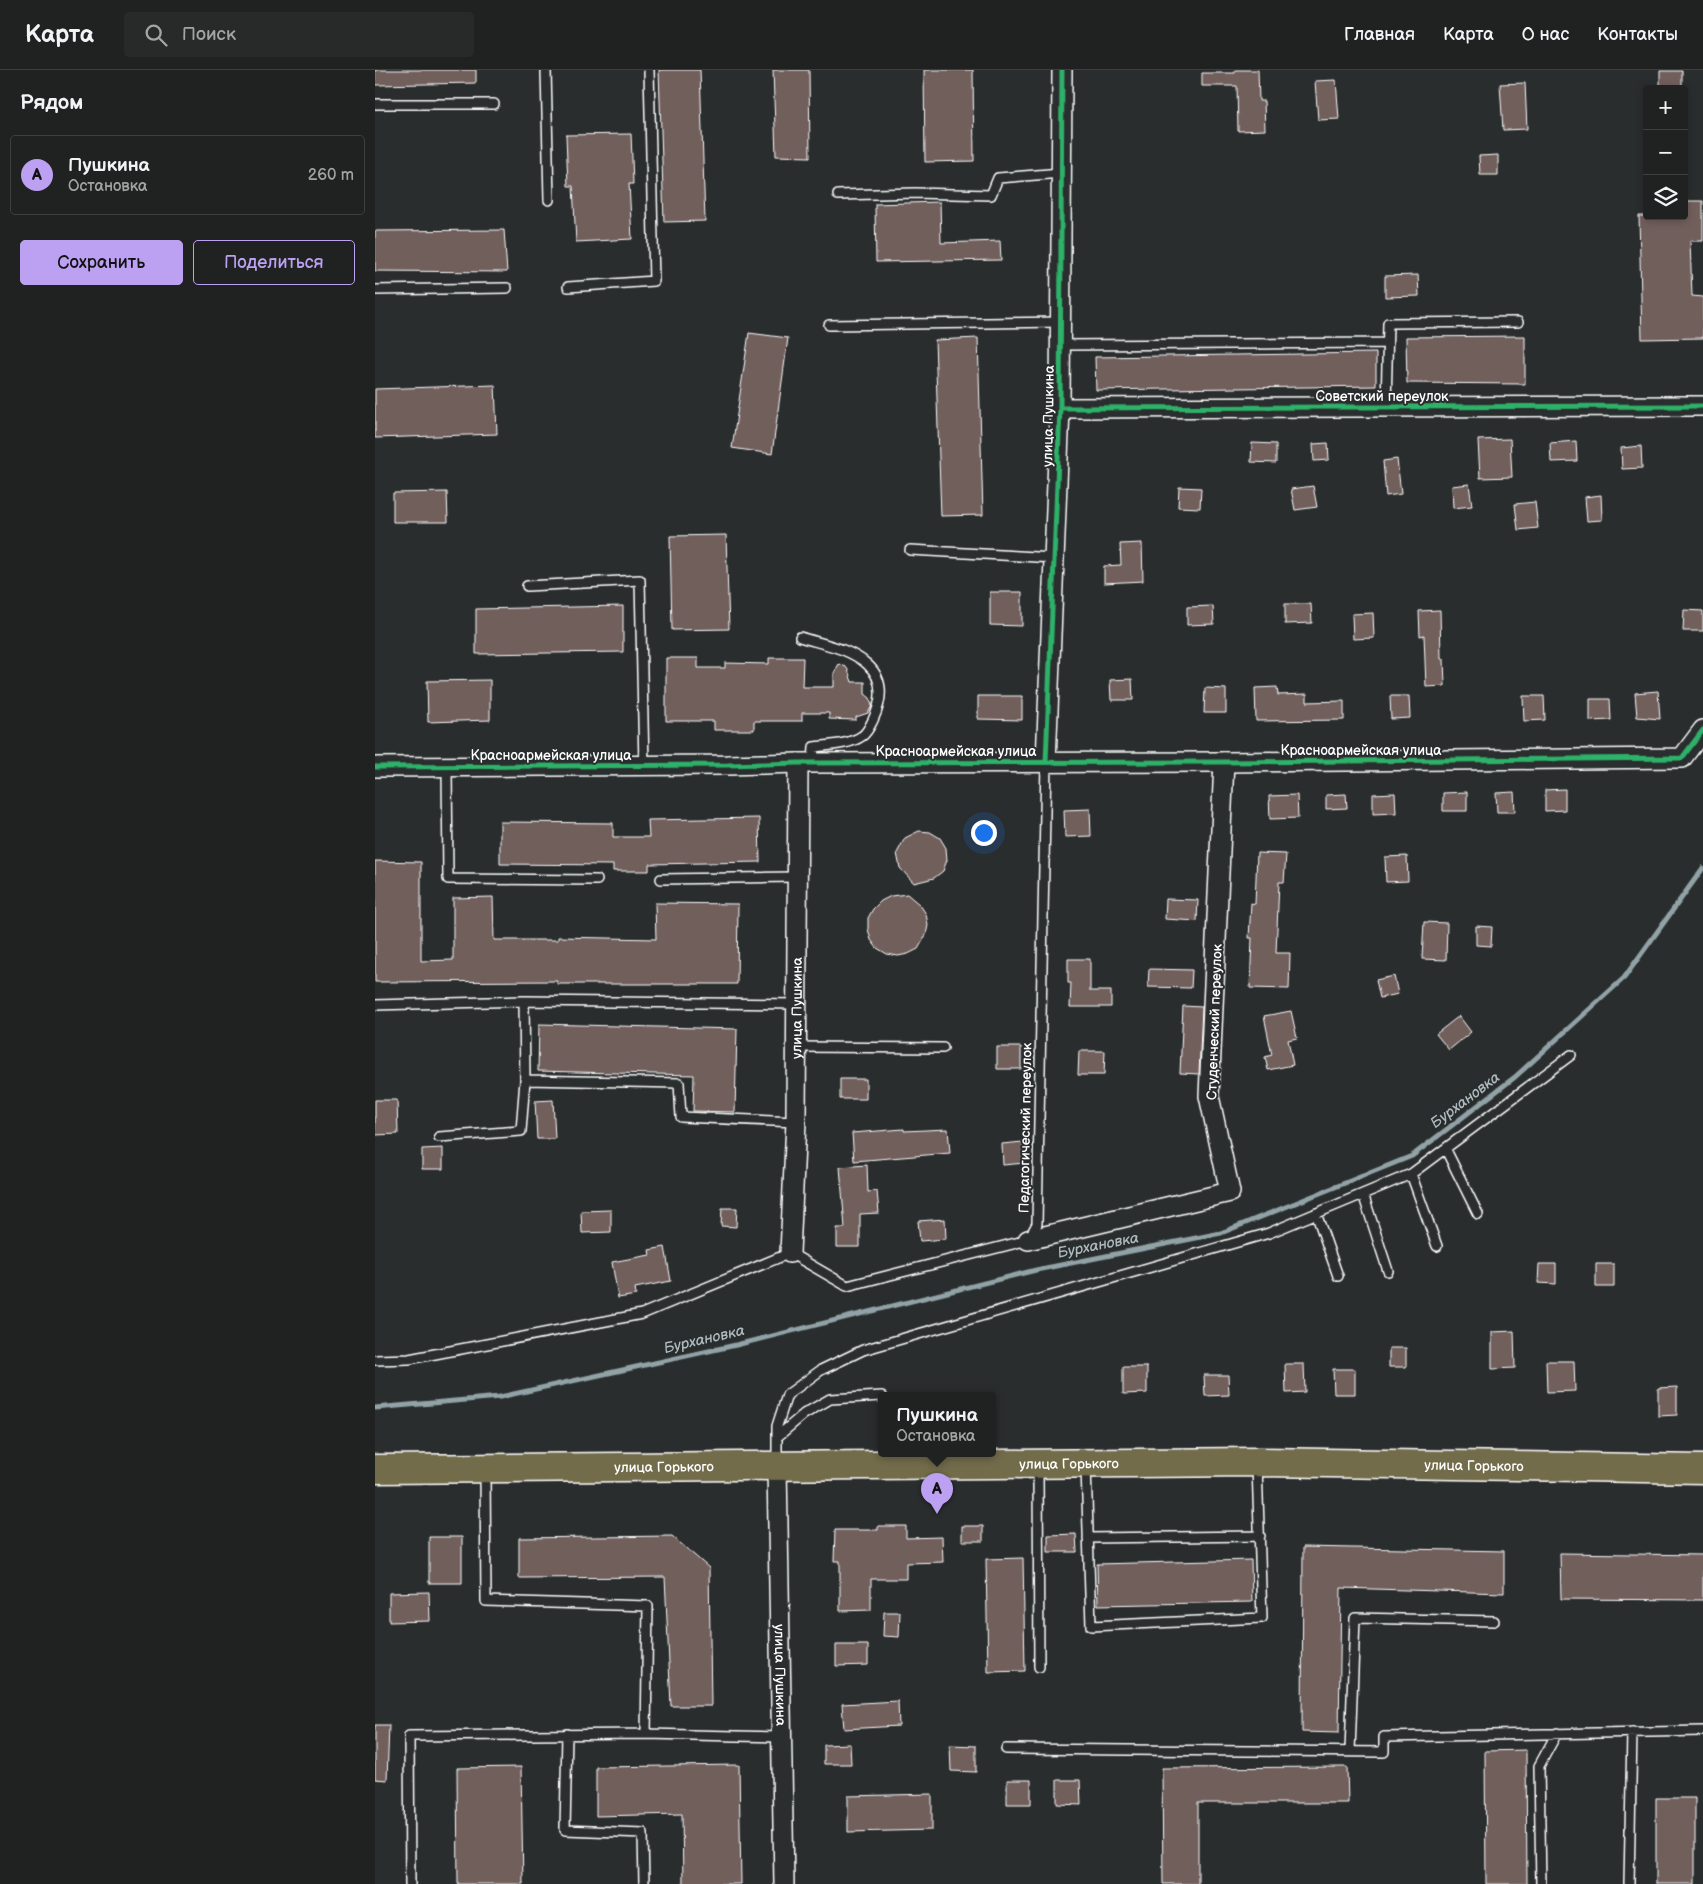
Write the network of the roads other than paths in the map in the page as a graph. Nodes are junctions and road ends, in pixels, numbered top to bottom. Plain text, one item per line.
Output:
1 (546, 70) edge
2 (649, 70) edge
3 (1062, 70) edge
4 (375, 104) edge
5 (494, 104) dead end
6 (1062, 173) junction
7 (838, 196) dead end
8 (549, 200) dead end
9 (568, 287) dead end
10 (507, 288) dead end
11 (375, 290) edge
12 (1061, 322) junction
13 (1518, 322) dead end
14 (829, 325) dead end
15 (1386, 342) junction
16 (1061, 345) junction
17 (1703, 406) edge
18 (1386, 407) junction
19 (1060, 408) junction
20 (910, 550) dead end
21 (1054, 558) junction
22 (527, 586) dead end
23 (800, 637) dead end
24 (1703, 730) edge
25 (1046, 762) junction
26 (1223, 762) junction
27 (805, 763) junction
28 (644, 766) junction
29 (375, 767) edge
30 (447, 767) junction
31 (797, 877) junction
32 (661, 878) dead end
33 (597, 880) dead end
34 (524, 1001) junction
35 (796, 1004) junction
36 (375, 1005) edge
37 (796, 1047) junction
38 (943, 1048) dead end
39 (1571, 1055) dead end
40 (525, 1080) junction
41 (796, 1122) junction
42 (439, 1137) dead end
43 (1446, 1150) junction
44 (1411, 1174) junction
45 (1363, 1194) junction
46 (1316, 1213) junction
47 (1478, 1214) dead end
48 (1027, 1240) junction
49 (1437, 1246) dead end
50 (790, 1254) junction
51 (1389, 1271) dead end
52 (1338, 1276) dead end
53 (375, 1360) edge
54 (878, 1396) edge
55 (777, 1437) junction
56 (910, 1459) edge
57 (1257, 1462) junction
58 (1038, 1464) junction
59 (1086, 1464) junction
60 (777, 1466) junction
61 (485, 1469) junction
62 (1703, 1469) edge
63 (375, 1470) edge
64 (1260, 1536) junction
65 (1088, 1538) junction
66 (1494, 1621) dead end
67 (1039, 1667) dead end
68 (1703, 1730) edge
69 (1632, 1732) junction
70 (1557, 1733) junction
71 (567, 1734) junction
72 (646, 1734) junction
73 (782, 1737) junction
74 (1006, 1749) dead end
75 (1351, 1751) junction
76 (410, 1884) edge
77 (644, 1884) edge
78 (784, 1884) edge
79 (1541, 1884) edge
80 (1629, 1884) edge

1 - 8 lane
2 - 9 lane
3 - 6 street, улица Пушкина
4 - 5 lane
6 - 7 lane
6 - 12 street, улица Пушкина
10 - 11 lane
12 - 14 lane
12 - 16 street, улица Пушкина
13 - 15 lane
15 - 16 lane
15 - 18 lane
16 - 19 street, улица Пушкина
17 - 18 street, Советский переулок
18 - 19 street, Советский переулок
19 - 21 street, улица Пушкина
20 - 21 lane
21 - 25 street, улица Пушкина
22 - 28 lane
23 - 27 lane
24 - 26 street, Красноармейская улица
25 - 26 street, Красноармейская улица
25 - 27 street, Красноармейская улица
25 - 48 lane, Педагогический переулок
26 - 48 street, Студенческий переулок
27 - 28 street, Красноармейская улица
27 - 31 street, улица Пушкина
28 - 30 street, Красноармейская улица
29 - 30 street, Красноармейская улица
30 - 33 lane
31 - 32 lane
31 - 35 street, улица Пушкина
34 - 35 lane
34 - 36 lane
34 - 40 lane
35 - 37 street, улица Пушкина
37 - 38 lane
37 - 41 street, улица Пушкина
39 - 43 lane
40 - 41 lane
40 - 42 lane
41 - 50 street, улица Пушкина
43 - 44 lane
43 - 47 lane
44 - 45 lane
44 - 49 lane
45 - 46 lane
45 - 51 lane
46 - 52 lane
46 - 55 lane
48 - 50 lane
50 - 53 lane
54 - 55 lane
55 - 60 lane
56 - 58 main road, улица Горького
56 - 60 main road, улица Горького
57 - 59 main road, улица Горького
57 - 62 main road, улица Горького
57 - 64 lane
58 - 59 main road, улица Горького
58 - 67 lane
59 - 65 lane
60 - 61 main road, улица Горького
60 - 73 street, улица Пушкина
61 - 63 main road, улица Горького
61 - 72 lane
64 - 65 lane
64 - 65 lane
66 - 75 lane
68 - 69 lane
69 - 70 lane
69 - 80 lane
70 - 75 lane
70 - 79 lane
71 - 72 lane
71 - 76 lane
71 - 77 lane
72 - 73 lane
73 - 78 street, улица Пушкина
74 - 75 lane

